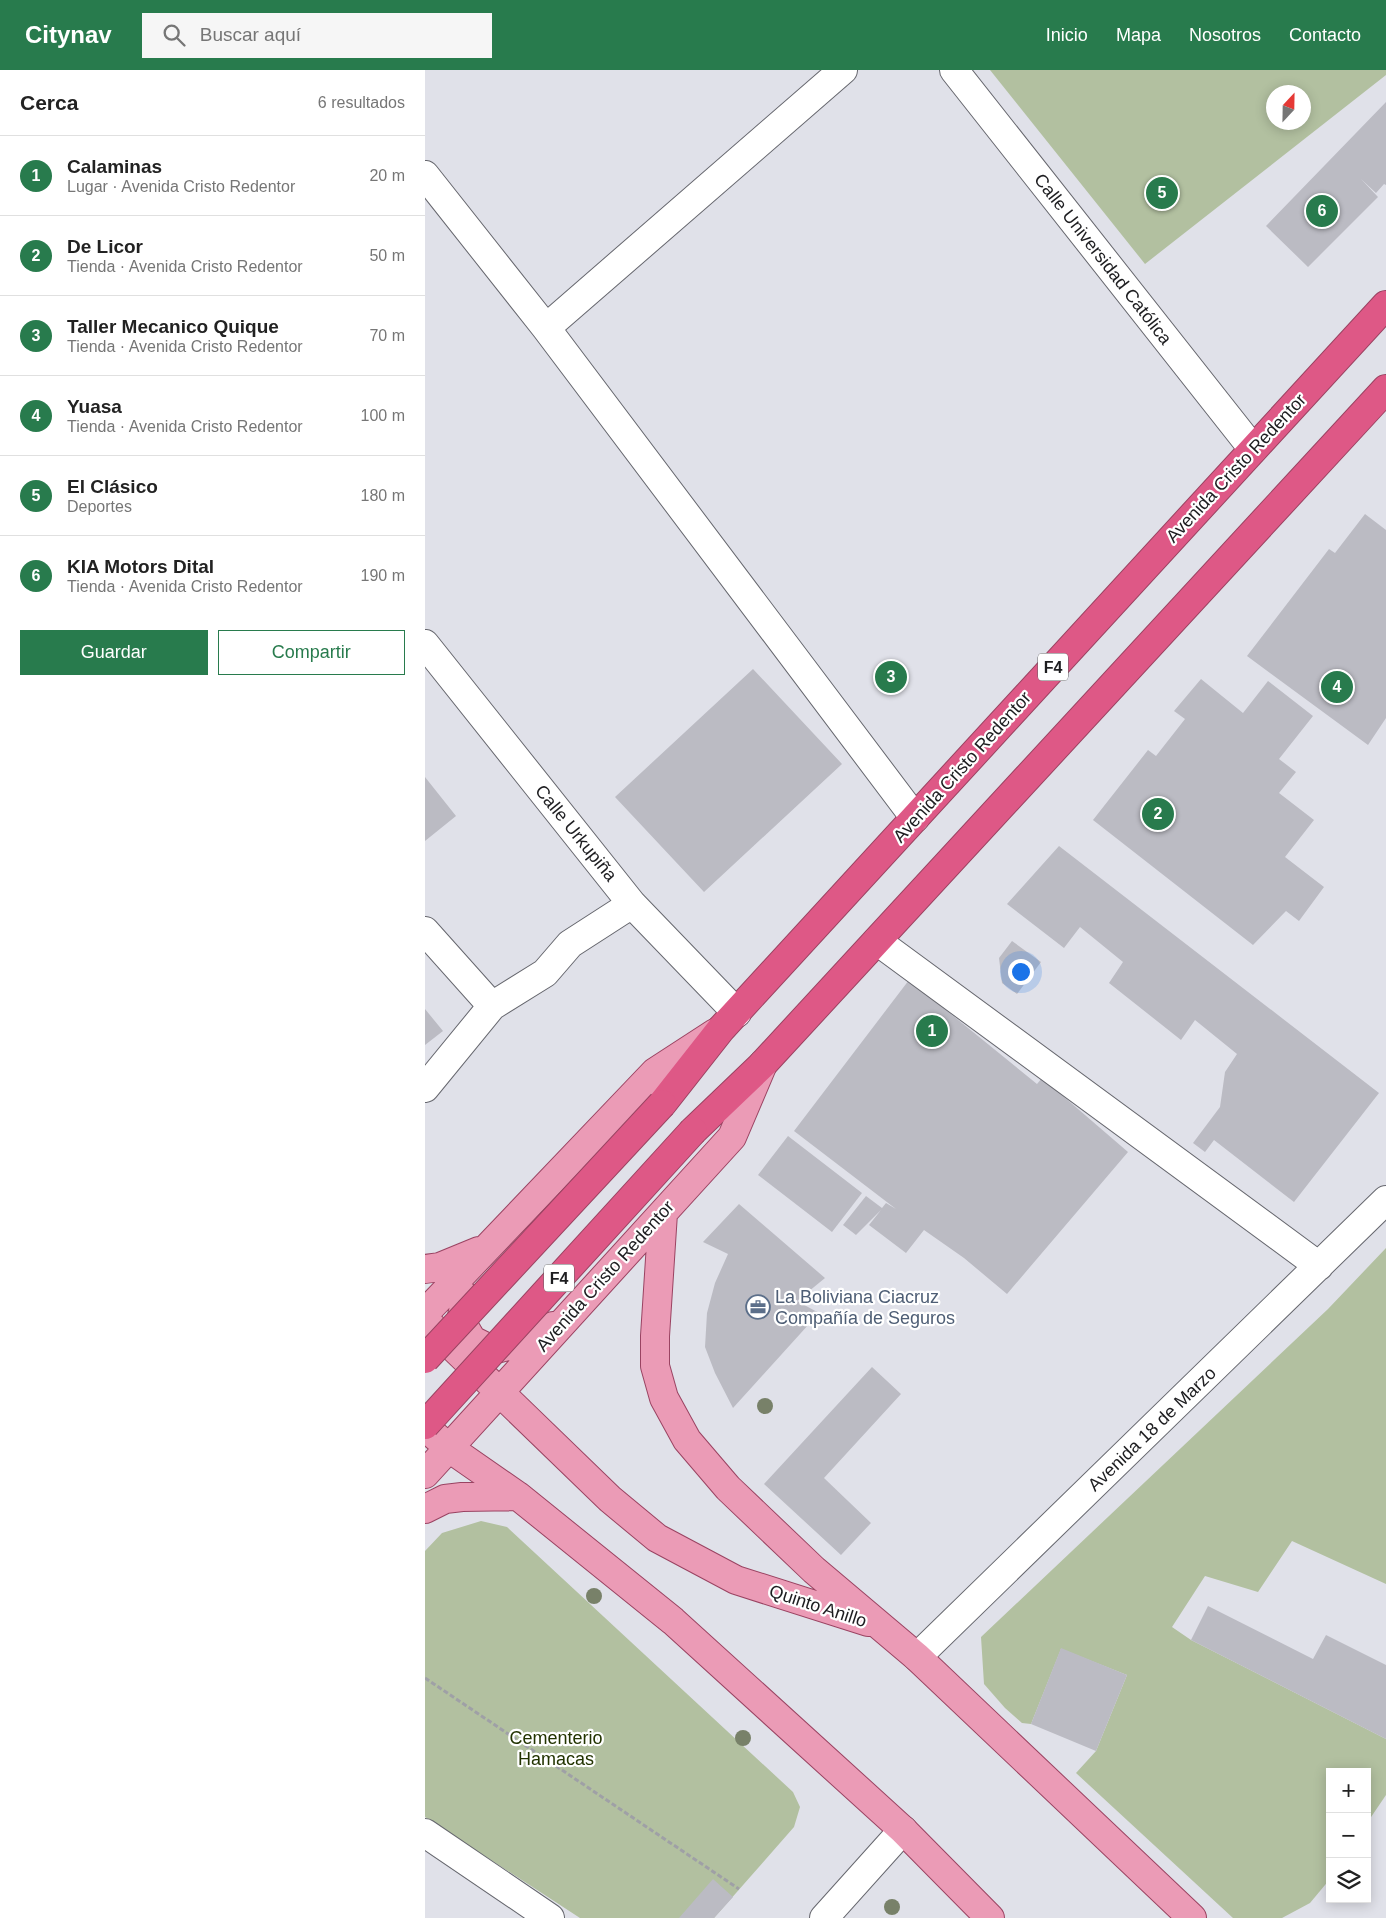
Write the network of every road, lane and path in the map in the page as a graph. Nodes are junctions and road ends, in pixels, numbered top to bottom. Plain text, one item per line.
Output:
1 (843, 70) edge
2 (954, 70) edge
3 (425, 175) edge
4 (1386, 305) edge
5 (546, 328) junction
6 (1386, 389) edge
7 (1253, 449) junction
8 (425, 644) edge
9 (915, 818) junction
10 (632, 904) junction
11 (425, 931) edge
12 (877, 941) junction
13 (492, 1006) junction
14 (729, 1021) junction
15 (763, 1064) junction
16 (425, 1088) edge
17 (1386, 1200) edge
18 (663, 1213) junction
19 (489, 1246) junction
20 (1319, 1266) junction
21 (425, 1269) edge
22 (425, 1313) edge
23 (569, 1316) junction
24 (425, 1320) edge
25 (425, 1359) edge
26 (500, 1393) junction
27 (425, 1426) edge
28 (449, 1448) junction
29 (425, 1474) edge
30 (518, 1496) junction
31 (425, 1509) edge
32 (881, 1626) junction
33 (917, 1658) junction
34 (425, 1678) edge
35 (903, 1830) junction
36 (425, 1833) edge
37 (739, 1889) dead end
38 (550, 1918) edge
39 (824, 1918) edge
40 (990, 1918) edge
41 (1192, 1918) edge

1 - 5 street
2 - 7 street, Calle Universidad Católica
3 - 5 street
4 - 7 highway, Avenida Cristo Redentor / F4
5 - 9 street
6 - 12 highway, Avenida Cristo Redentor / F4
7 - 9 highway, Avenida Cristo Redentor / F4
8 - 10 street, Calle Urkupiña
9 - 14 highway, Avenida Cristo Redentor / F4
10 - 13 street
10 - 14 street, Calle Urkupiña
11 - 13 street
12 - 15 highway, Avenida Cristo Redentor / F4
12 - 20 street
13 - 16 street
14 - 19 main road, Avenida Cristo Redentor
14 - 25 highway, Avenida Cristo Redentor / F4, bridge
15 - 18 main road, Avenida Cristo Redentor
15 - 27 highway, Avenida Cristo Redentor / F4, bridge
17 - 20 street, Avenida 18 de Marzo
18 - 23 main road, Avenida Cristo Redentor
18 - 32 main road
19 - 21 main road
19 - 22 main road, Avenida Cristo Redentor
19 - 23 main road
20 - 33 street, Avenida 18 de Marzo
23 - 26 main road, Avenida Cristo Redentor
24 - 26 main road, Quinto Anillo
26 - 28 main road, Avenida Cristo Redentor
26 - 32 main road, Quinto Anillo
27 - 28 main road
28 - 29 main road, Avenida Cristo Redentor
28 - 30 main road
30 - 31 main road
30 - 35 main road
32 - 33 main road, Quinto Anillo
33 - 41 main road, Quinto Anillo
34 - 37 path
35 - 39 street
35 - 40 main road
36 - 38 street

